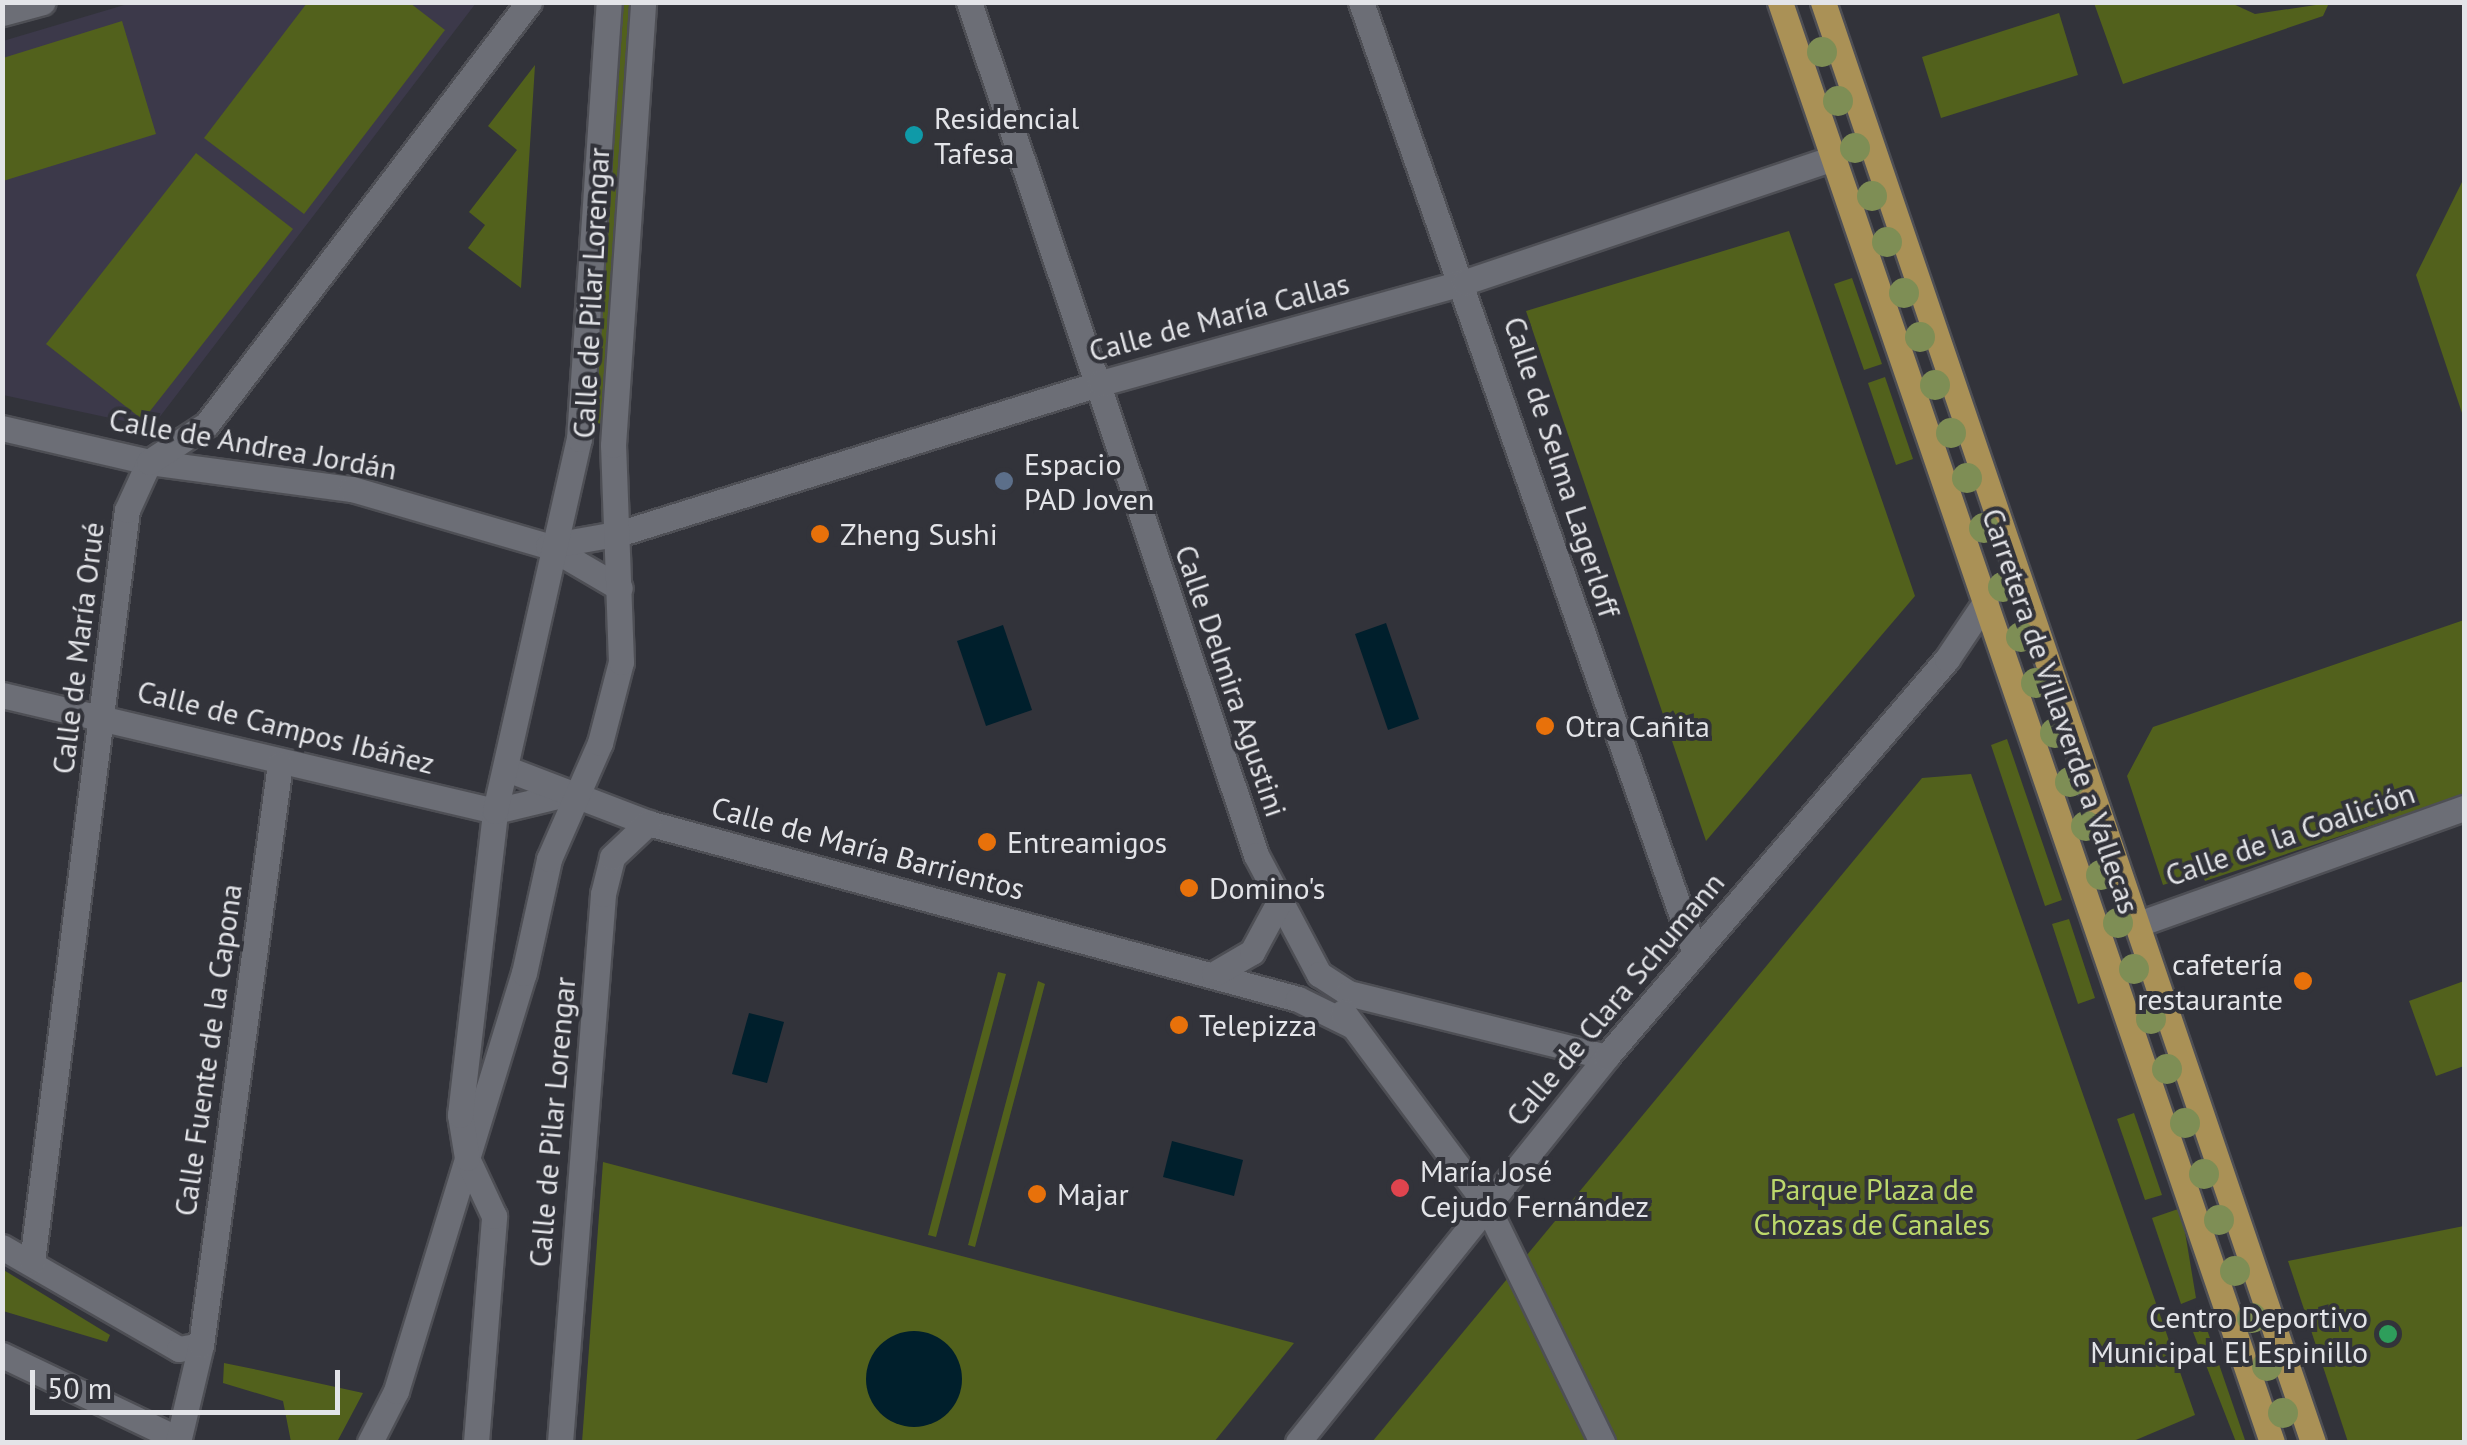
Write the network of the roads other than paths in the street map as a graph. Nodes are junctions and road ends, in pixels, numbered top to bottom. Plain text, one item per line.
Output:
1 (42, 2) edge
2 (529, 2) edge
3 (609, 2) edge
4 (643, 2) edge
5 (969, 2) edge
6 (1361, 2) edge
7 (1780, 2) edge
8 (1823, 2) edge
9 (2, 13) edge
10 (1833, 158) junction
11 (1466, 282) junction
12 (1101, 383) junction
13 (2, 428) edge
14 (148, 462) junction
15 (621, 533) junction
16 (548, 546) junction
17 (620, 588) junction
18 (1986, 600) junction
19 (2, 695) edge
20 (104, 715) junction
21 (280, 764) junction
22 (510, 770) junction
23 (574, 792) junction
24 (2464, 808) edge
25 (495, 811) junction
26 (648, 823) junction
27 (1278, 904) junction
28 (2138, 924) junction
29 (1695, 954) junction
30 (1214, 974) junction
31 (1319, 974) junction
32 (1350, 1025) junction
33 (1606, 1057) junction
34 (467, 1158) junction
35 (1486, 1204) junction
36 (2, 1246) edge
37 (32, 1262) junction
38 (201, 1344) junction
39 (2, 1355) edge
40 (178, 1441) edge
41 (1298, 1441) edge
42 (370, 1442) edge
43 (476, 1442) edge
44 (560, 1442) edge
45 (1602, 1442) edge
46 (2272, 1442) edge
47 (2313, 1442) edge

1 - 9 street
2 - 14 street
3 - 16 street, Calle de Pilar Lorengar
4 - 15 street, Calle de Pilar Lorengar
5 - 12 street, Calle Delmira Agustini
6 - 11 street, Calle de Selma Lagerloff
7 - 10 main road, Carretera de Villaverde a Vallecas
8 - 28 main road, Carretera de Villaverde a Vallecas
10 - 11 street, Calle de María Callas
10 - 18 main road, Carretera de Villaverde a Vallecas
11 - 12 street, Calle de María Callas
11 - 29 street, Calle de Selma Lagerloff
12 - 15 street, Calle de María Callas
12 - 27 street, Calle Delmira Agustini
13 - 14 street, Calle de Andrea Jordán
14 - 16 street, Calle de Andrea Jordán
14 - 20 street, Calle de María Orué
15 - 16 street, Calle de María Callas
15 - 17 street, Calle de Pilar Lorengar
16 - 17 street
16 - 22 street, Calle de Pilar Lorengar
17 - 23 street, Calle de Pilar Lorengar
18 - 29 street, Calle de Clara Schumann
18 - 46 main road, Carretera de Villaverde a Vallecas
19 - 20 street, Calle de Campos Ibáñez
20 - 21 street, Calle de Campos Ibáñez
20 - 37 street, Calle de María Orué
21 - 25 street, Calle de Campos Ibáñez
21 - 38 street, Calle Fuente de la Capona
22 - 23 street, Calle de María Barrientos
22 - 25 street, Calle de Pilar Lorengar
23 - 25 street, Calle de Campos Ibáñez
23 - 26 street, Calle de María Barrientos
23 - 34 street
24 - 28 street, Calle de la Coalición
25 - 34 street
26 - 30 street, Calle de María Barrientos
26 - 44 street, Calle de Pilar Lorengar
27 - 30 street
27 - 31 street, Calle Delmira Agustini
28 - 47 main road, Carretera de Villaverde a Vallecas
29 - 33 street, Calle de Clara Schumann
30 - 32 street, Calle de María Barrientos
31 - 32 street, Calle Delmira Agustini
31 - 33 street, Calle Delmira Agustini
32 - 35 street, Calle Delmira Agustini
33 - 35 street, Calle de Clara Schumann
34 - 42 street
34 - 43 street
35 - 41 street, Calle de Clara Schumann
35 - 45 street, Calle Delmira Agustini
36 - 37 street
37 - 38 street
38 - 40 street, Calle Fuente de la Capona
39 - 40 street

